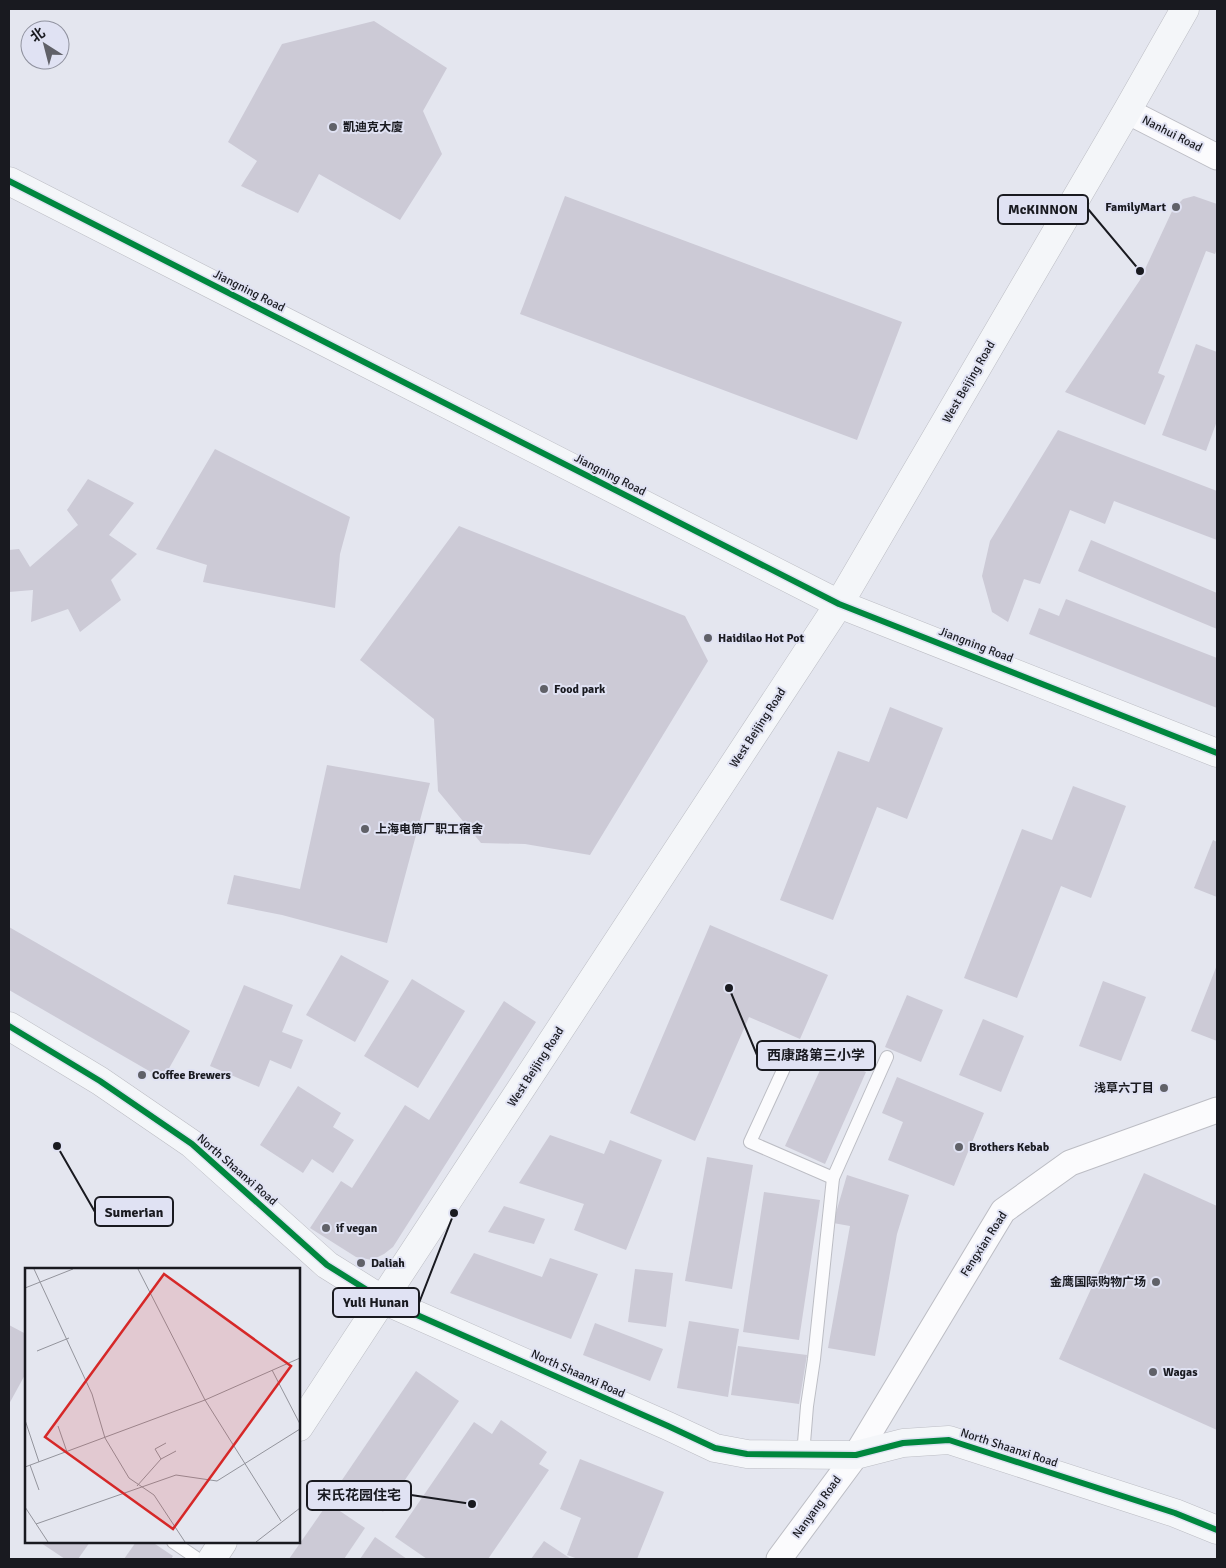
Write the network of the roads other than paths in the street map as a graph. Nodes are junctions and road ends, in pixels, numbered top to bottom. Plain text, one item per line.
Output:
1 (1185, 9) edge
2 (1127, 112) junction
3 (1217, 157) edge
4 (9, 181) edge
5 (839, 604) junction
6 (1217, 753) edge
7 (9, 1026) edge
8 (792, 1053) dead end
9 (887, 1057) dead end
10 (1217, 1110) edge
11 (833, 1178) junction
12 (383, 1300) junction
13 (300, 1426) edge
14 (856, 1454) junction
15 (803, 1455) junction
16 (1217, 1530) edge
17 (174, 1543) edge
18 (222, 1543) edge
19 (198, 1559) edge
20 (212, 1559) edge
21 (779, 1559) edge

1 - 2 main road, West Beijing Road
2 - 3 street, Nanhui Road
2 - 5 main road, West Beijing Road
4 - 5 main road, Jiangning Road
5 - 6 main road, Jiangning Road
5 - 12 main road, West Beijing Road
7 - 12 main road, North Shaanxi Road
8 - 11 lane
9 - 11 lane
10 - 14 street, Fengxian Road
11 - 15 lane
12 - 13 main road, West Beijing Road
12 - 15 main road, North Shaanxi Road
14 - 15 main road, North Shaanxi Road
14 - 16 main road, North Shaanxi Road
14 - 21 street, Nanyang Road
17 - 19 lane
18 - 20 main road

